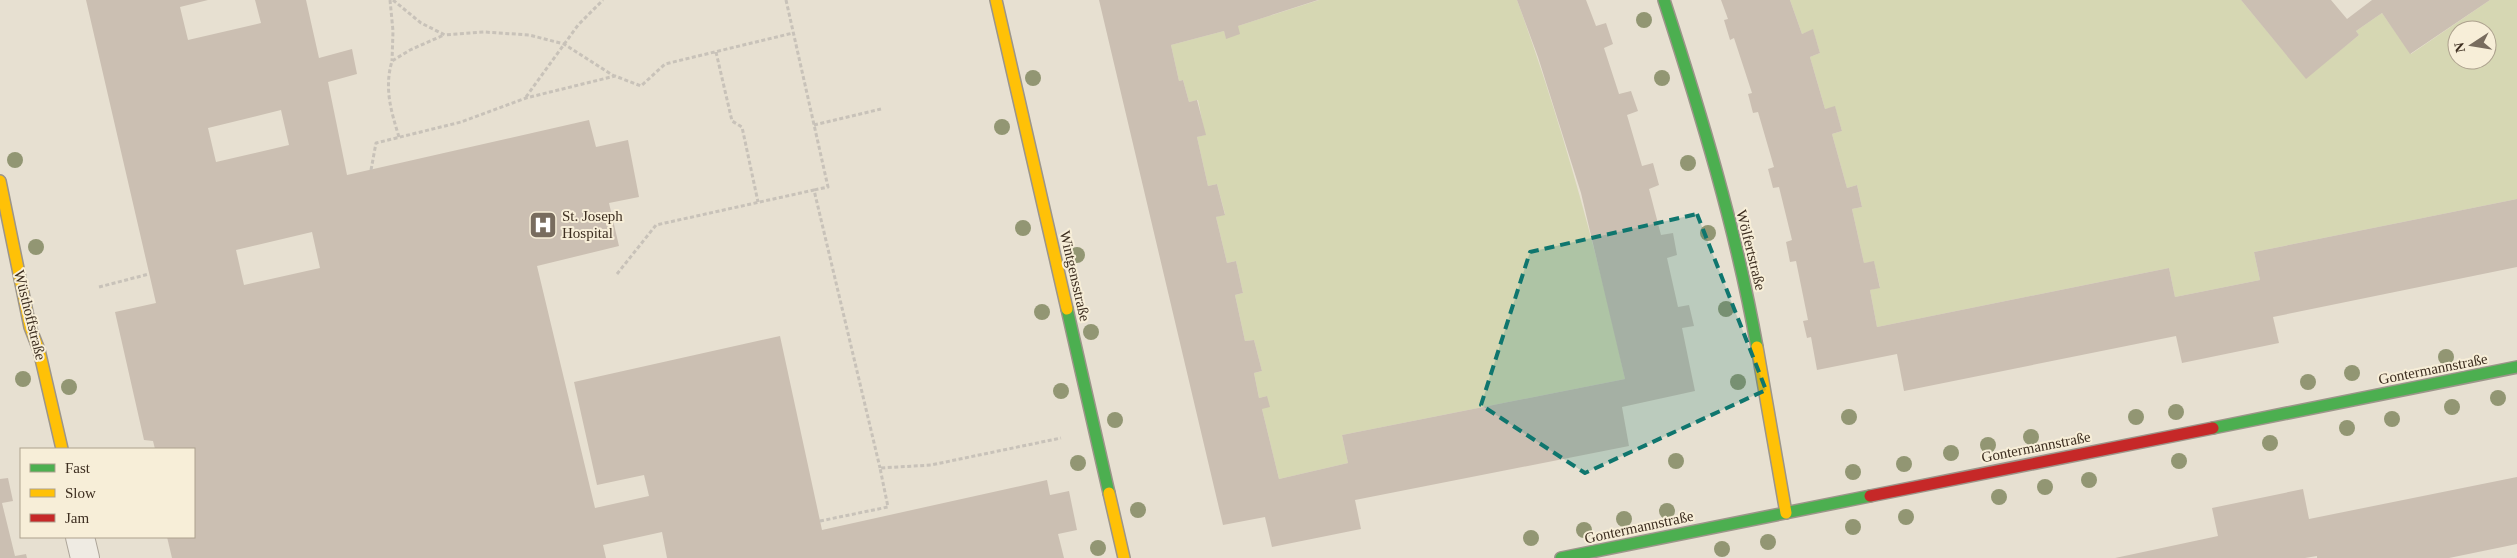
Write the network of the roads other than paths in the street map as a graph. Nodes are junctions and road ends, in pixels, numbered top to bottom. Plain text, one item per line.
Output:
1 (996, 0) edge
2 (1664, 0) edge
3 (0, 181) edge
4 (2517, 367) edge
5 (62, 448) edge
6 (1786, 512) junction
7 (80, 538) edge
8 (85, 558) edge
9 (1124, 558) edge
10 (1562, 558) edge

1 - 9 street, Wintgensstraße
2 - 6 street, Wölfertstraße
3 - 5 street, Wüsthoffstraße
4 - 6 street, Gontermannstraße
6 - 10 street, Gontermannstraße
7 - 8 street

